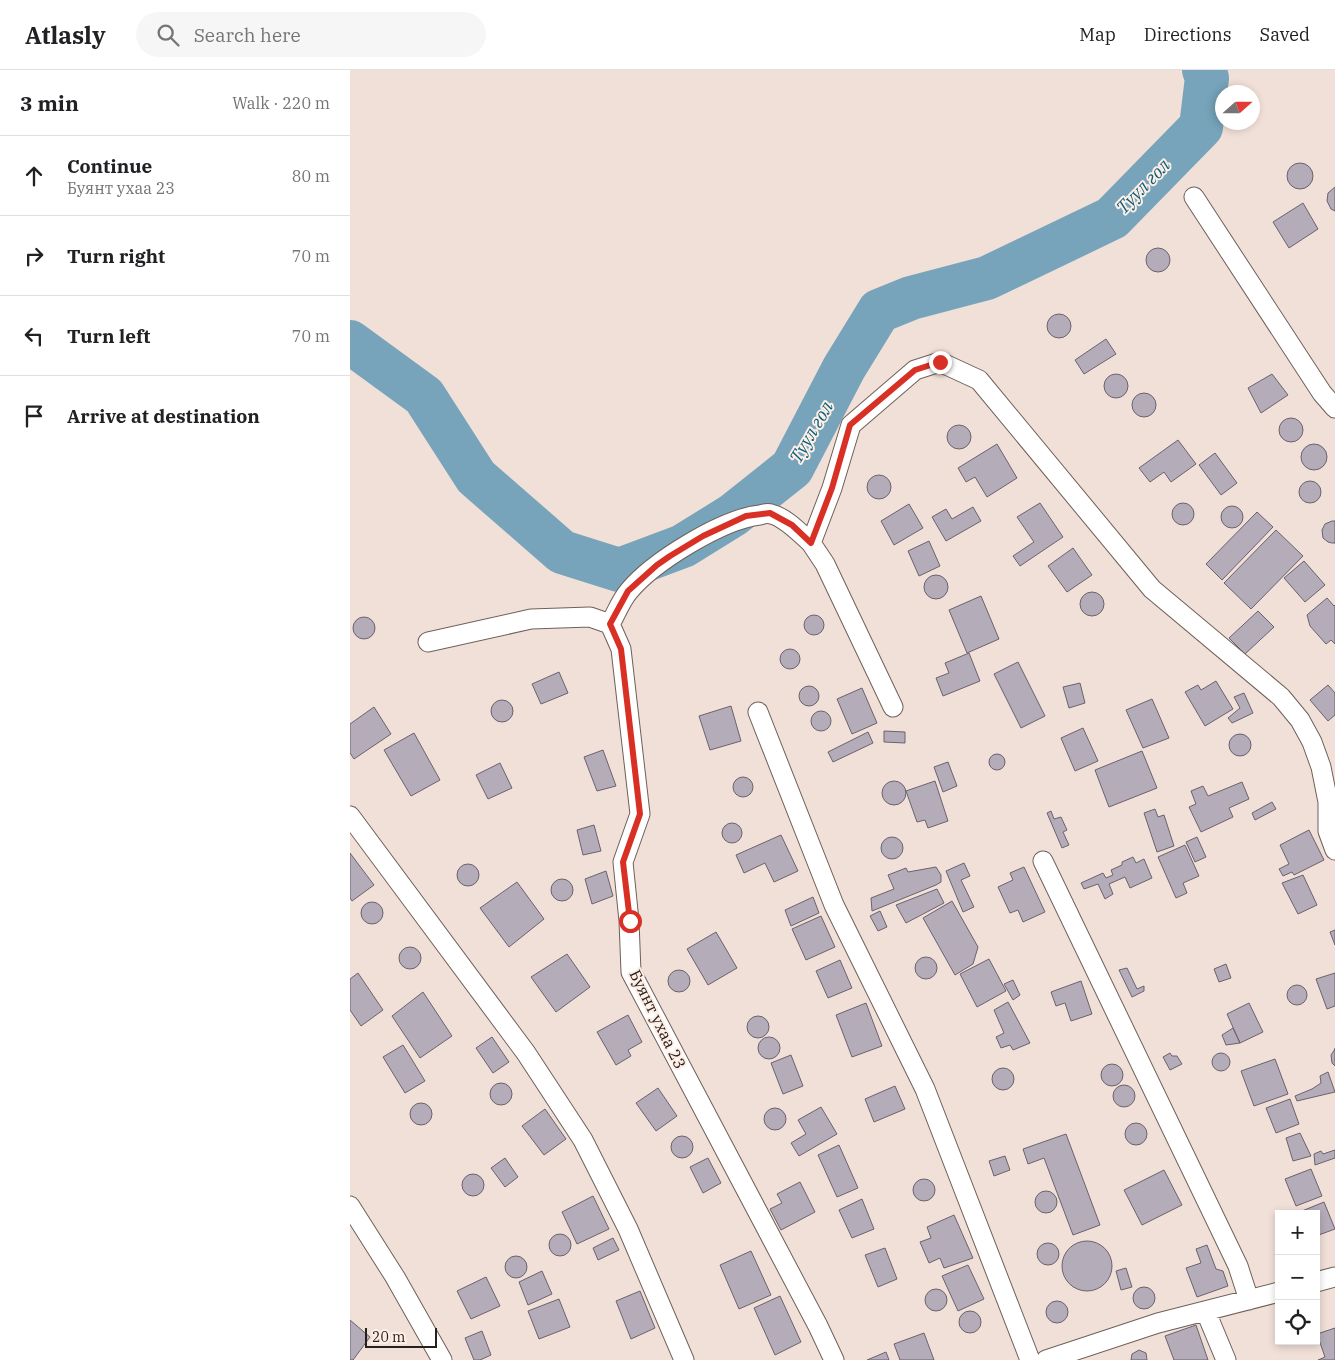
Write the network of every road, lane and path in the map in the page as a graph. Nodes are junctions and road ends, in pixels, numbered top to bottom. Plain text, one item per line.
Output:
1 (1194, 197) dead end
2 (1335, 408) edge
3 (811, 543) junction
4 (610, 624) junction
5 (428, 642) dead end
6 (894, 707) dead end
7 (758, 712) dead end
8 (350, 816) edge
9 (1335, 850) edge
10 (1043, 861) dead end
11 (350, 1206) edge
12 (1335, 1277) edge
13 (1320, 1281) edge
14 (1275, 1293) edge
15 (1249, 1300) junction
16 (1206, 1312) junction
17 (1054, 1359) edge
18 (442, 1360) edge
19 (684, 1360) edge
20 (834, 1360) edge
21 (1030, 1360) edge
22 (1226, 1360) edge

1 - 2 street
3 - 4 street
3 - 6 street
3 - 9 street
4 - 5 street
4 - 20 street, Буянт ухаа 23
7 - 21 street
8 - 19 street
10 - 15 street
11 - 18 street
12 - 13 street
14 - 15 street
15 - 16 street
16 - 17 street
16 - 22 street

